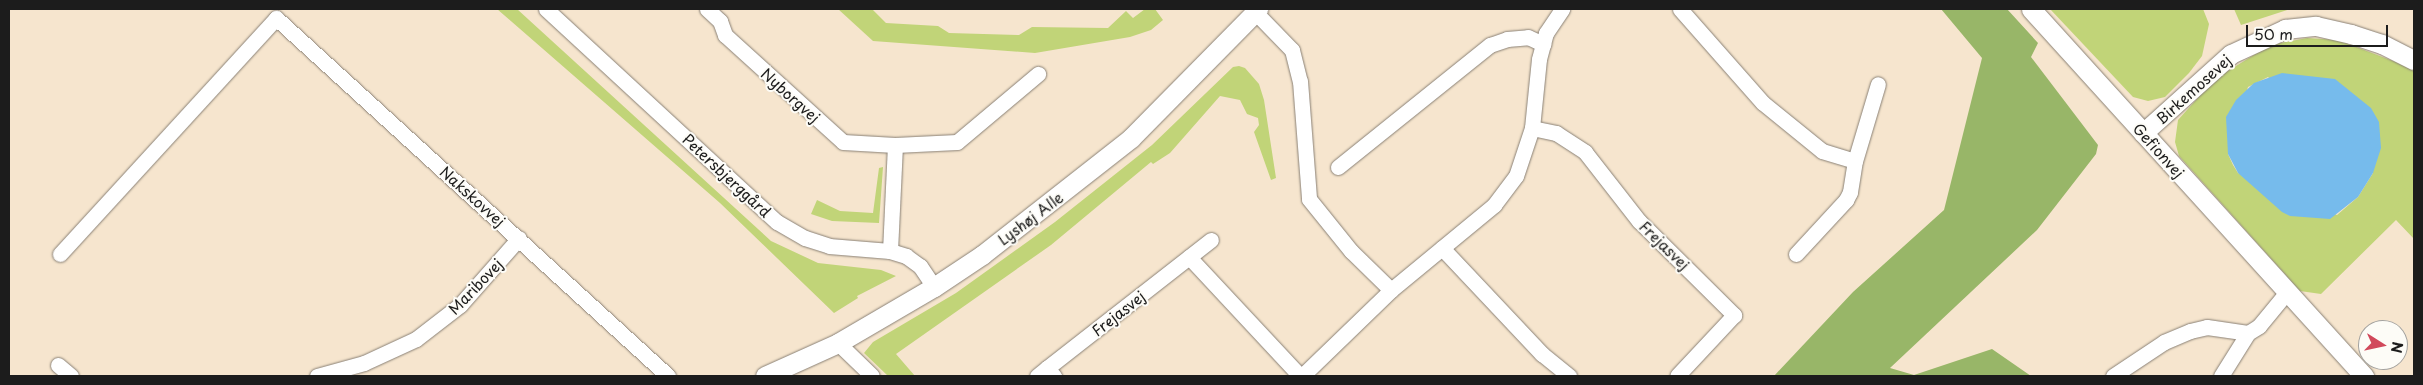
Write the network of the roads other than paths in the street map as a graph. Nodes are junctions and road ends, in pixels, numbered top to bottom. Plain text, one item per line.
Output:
1 (546, 9) edge
2 (707, 9) edge
3 (1562, 9) edge
4 (1680, 9) edge
5 (2031, 9) edge
6 (1257, 11) edge
7 (280, 13) edge
8 (1543, 44) junction
9 (2414, 60) edge
10 (1038, 74) dead end
11 (1878, 84) dead end
12 (1532, 128) junction
13 (2143, 133) junction
14 (895, 146) junction
15 (1855, 161) junction
16 (1338, 167) dead end
17 (519, 238) junction
18 (1211, 240) dead end
19 (1442, 248) junction
20 (890, 251) junction
21 (60, 254) dead end
22 (1796, 254) dead end
23 (1189, 257) junction
24 (934, 287) junction
25 (1391, 290) junction
26 (2287, 292) junction
27 (2248, 333) junction
28 (838, 343) junction
29 (58, 365) dead end
30 (1046, 374) edge
31 (1307, 374) edge
32 (71, 376) edge
33 (317, 376) edge
34 (668, 376) edge
35 (765, 376) edge
36 (872, 376) edge
37 (1569, 376) edge
38 (1677, 376) edge
39 (2113, 376) edge
40 (2221, 376) edge
41 (2364, 376) edge

1 - 20 street, Petersbjerggård
2 - 14 street, Nyborgvej
3 - 8 street
4 - 15 street
5 - 13 street, Gefionvej
6 - 24 street, Lyshøj Alle
6 - 25 street
7 - 17 street, Nakskovvej
7 - 21 street, Nakskovvej
8 - 12 street
8 - 16 street
9 - 13 street, Birkemosevej
10 - 14 street, Nyborgvej
11 - 15 street
12 - 19 street
12 - 38 street, Frejasvej
13 - 26 street, Gefionvej
14 - 20 street
15 - 22 street
17 - 33 street, Maribovej
17 - 34 street, Nakskovvej
18 - 23 street, Frejasvej
19 - 25 street
19 - 37 street
20 - 24 street, Petersbjerggård
23 - 30 street, Frejasvej
23 - 31 street
24 - 28 street, Lyshøj Alle
25 - 31 street
26 - 27 street
26 - 41 street, Gefionvej
27 - 39 street
27 - 40 street
28 - 35 street, Lyshøj Alle
28 - 36 street
29 - 32 street

